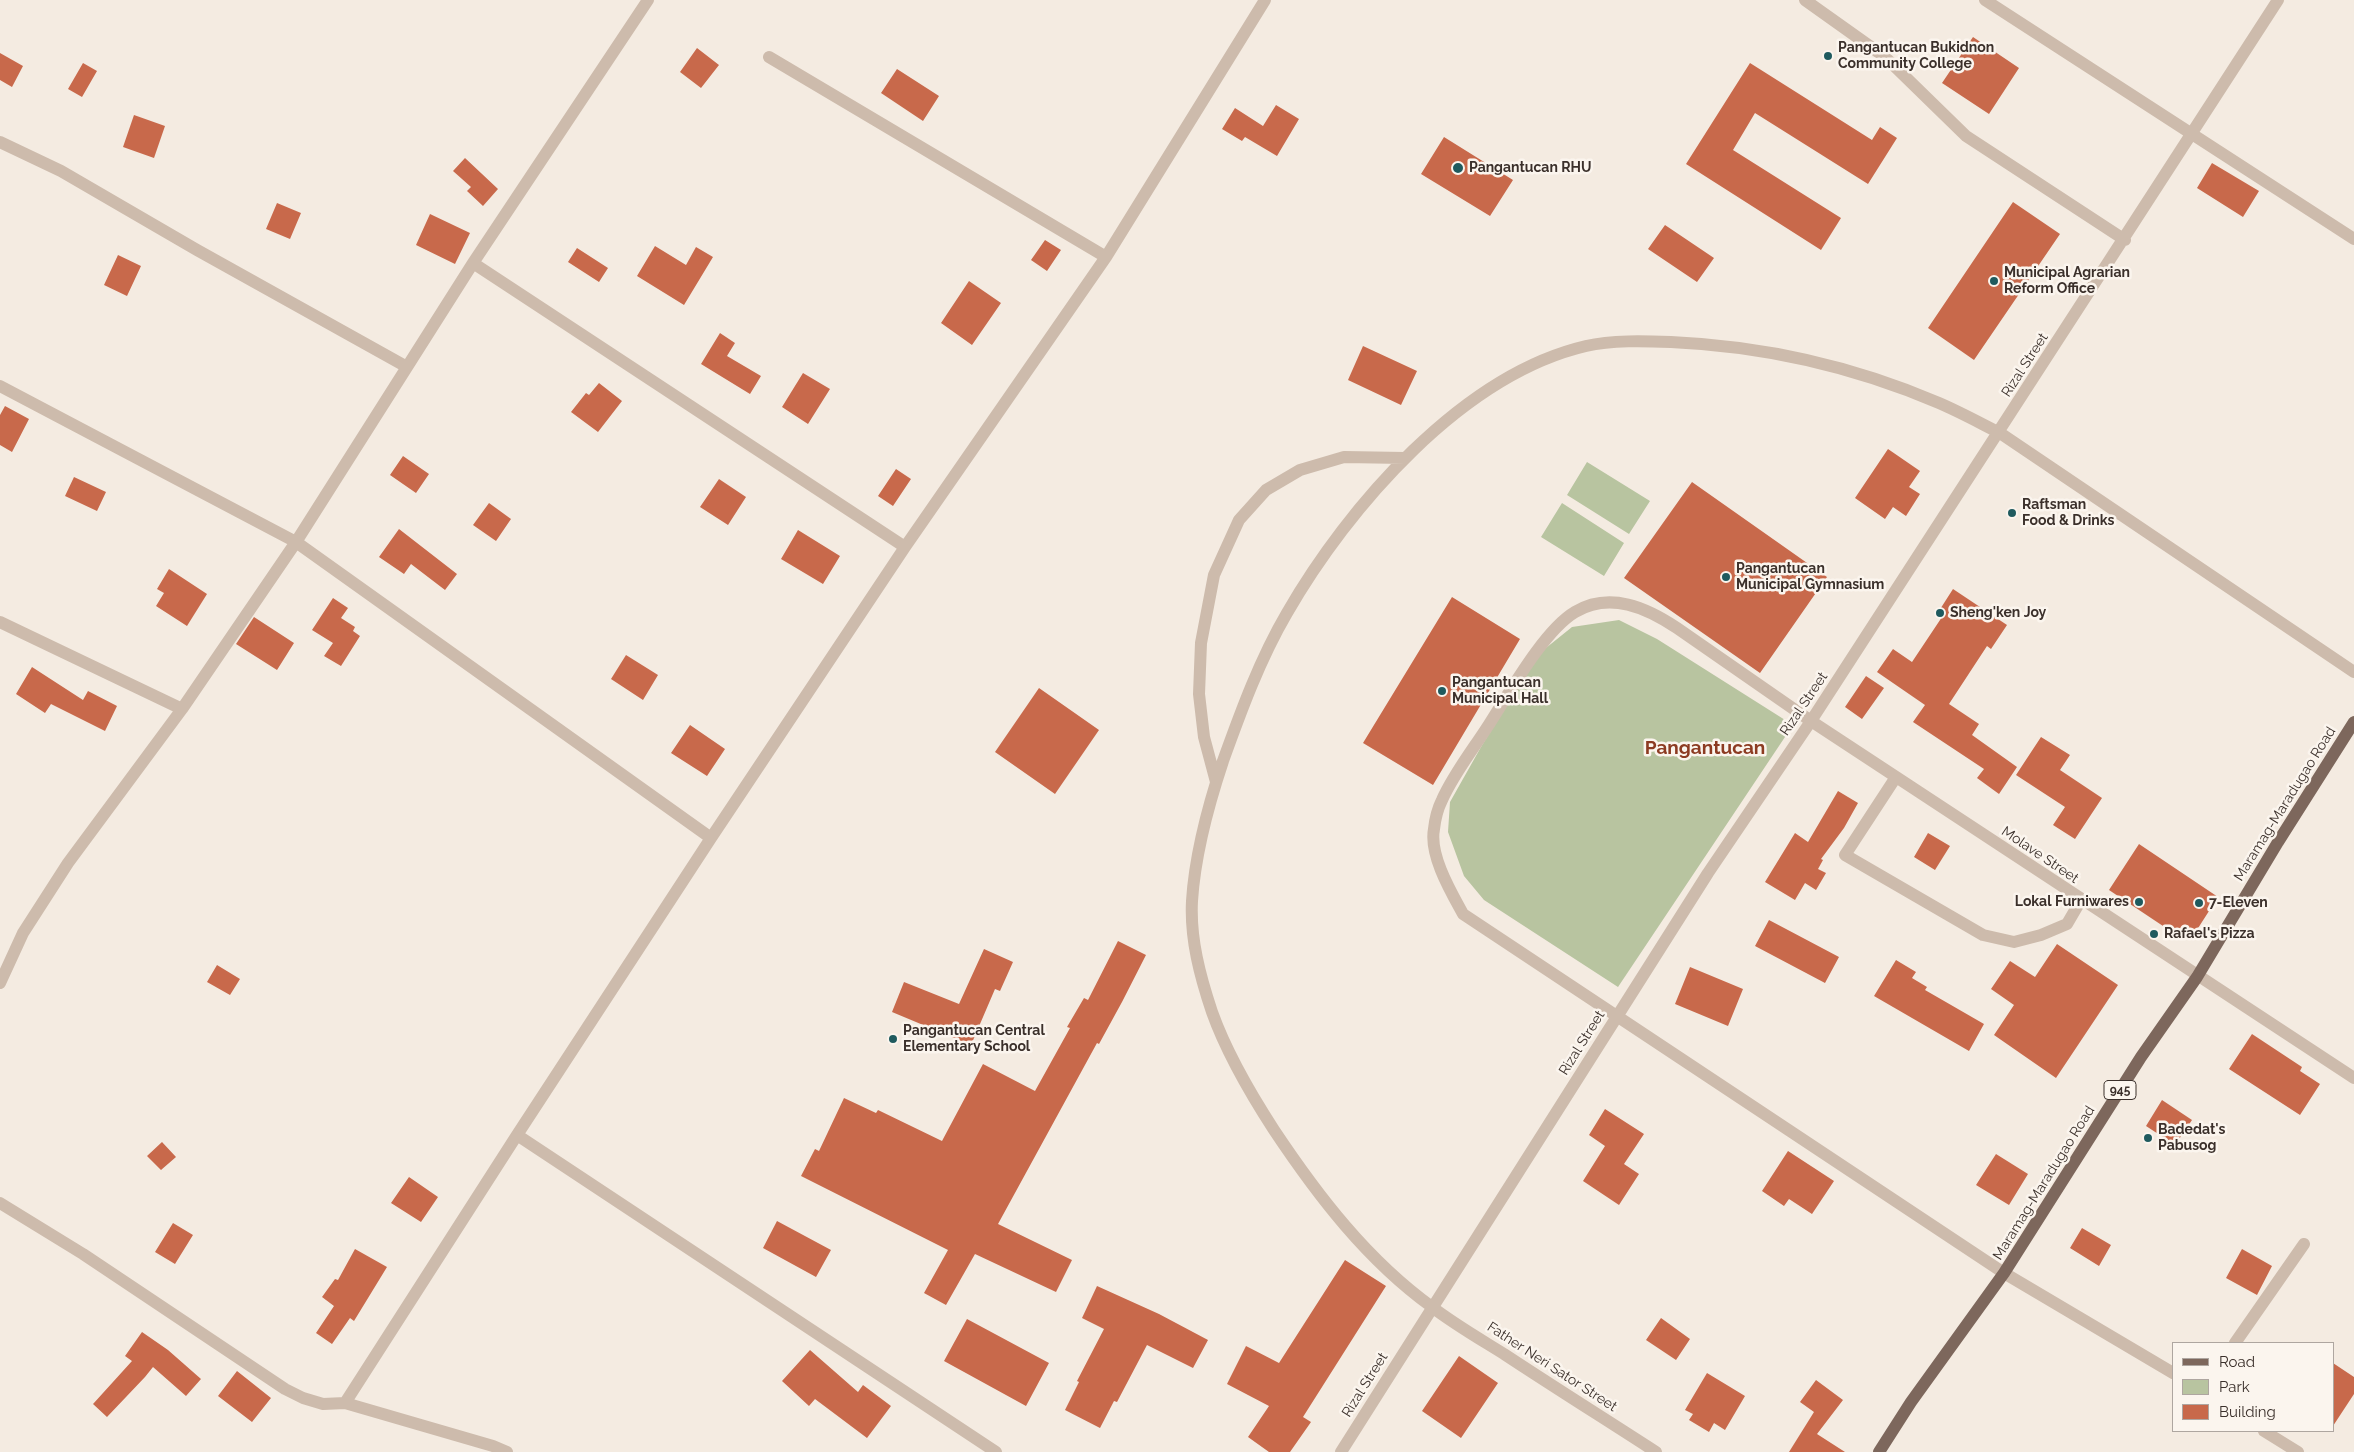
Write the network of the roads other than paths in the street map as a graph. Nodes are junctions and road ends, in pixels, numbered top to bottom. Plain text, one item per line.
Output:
1 (648, 0) edge
2 (1264, 0) edge
3 (1805, 0) edge
4 (1985, 0) edge
5 (2278, 0) edge
6 (769, 57) dead end
7 (2192, 136) junction
8 (0, 142) edge
9 (2354, 239) edge
10 (2125, 240) junction
11 (1106, 256) junction
12 (473, 263) junction
13 (407, 367) junction
14 (0, 386) edge
15 (2000, 432) junction
16 (1405, 458) junction
17 (296, 542) junction
18 (905, 548) junction
19 (0, 622) edge
20 (2354, 672) edge
21 (182, 708) junction
22 (1811, 721) junction
23 (2354, 722) edge
24 (1896, 777) junction
25 (1216, 782) junction
26 (711, 838) junction
27 (2081, 900) junction
28 (2197, 977) junction
29 (0, 983) edge
30 (1617, 1015) junction
31 (2354, 1078) edge
32 (517, 1135) junction
33 (0, 1203) edge
34 (2304, 1244) dead end
35 (2004, 1273) junction
36 (1432, 1308) junction
37 (2236, 1342) edge
38 (2172, 1372) edge
39 (346, 1403) junction
40 (2266, 1432) edge
41 (506, 1452) edge
42 (996, 1452) edge
43 (1341, 1452) edge
44 (1656, 1452) edge
45 (1879, 1452) edge
46 (2298, 1452) edge

1 - 12 street
2 - 11 street
3 - 10 street
4 - 7 street
5 - 7 street, Rizal Street
6 - 11 street
7 - 9 street
7 - 10 street, Rizal Street
8 - 13 street
10 - 15 street, Rizal Street
11 - 18 street
12 - 13 street
12 - 18 street
13 - 17 street
14 - 17 street
15 - 16 street, Father Neri Sator Street
15 - 20 street, Father Neri Sator Street
15 - 22 street, Rizal Street
16 - 25 street, Father Neri Sator Street
16 - 25 street
17 - 21 street
17 - 26 street
18 - 26 street
19 - 21 street
21 - 29 street
22 - 24 street, Molave Street
22 - 30 street, Rizal Street
22 - 30 street, Molave Street
23 - 28 main road, Maramag-Maradugao Road / 945
24 - 27 street, Molave Street
24 - 27 street
25 - 36 street, Father Neri Sator Street
26 - 32 street
27 - 28 street, Molave Street
28 - 31 street, Molave Street
28 - 35 main road, Maramag-Maradugao Road / 945
30 - 35 street, Molave Street
30 - 36 street, Rizal Street
32 - 39 street
32 - 42 street
33 - 39 street
34 - 37 street
35 - 38 street, Molave Street
35 - 45 main road, Maramag-Maradugao Road / 945
36 - 43 street, Rizal Street
36 - 44 street, Father Neri Sator Street
39 - 41 street
40 - 46 street

